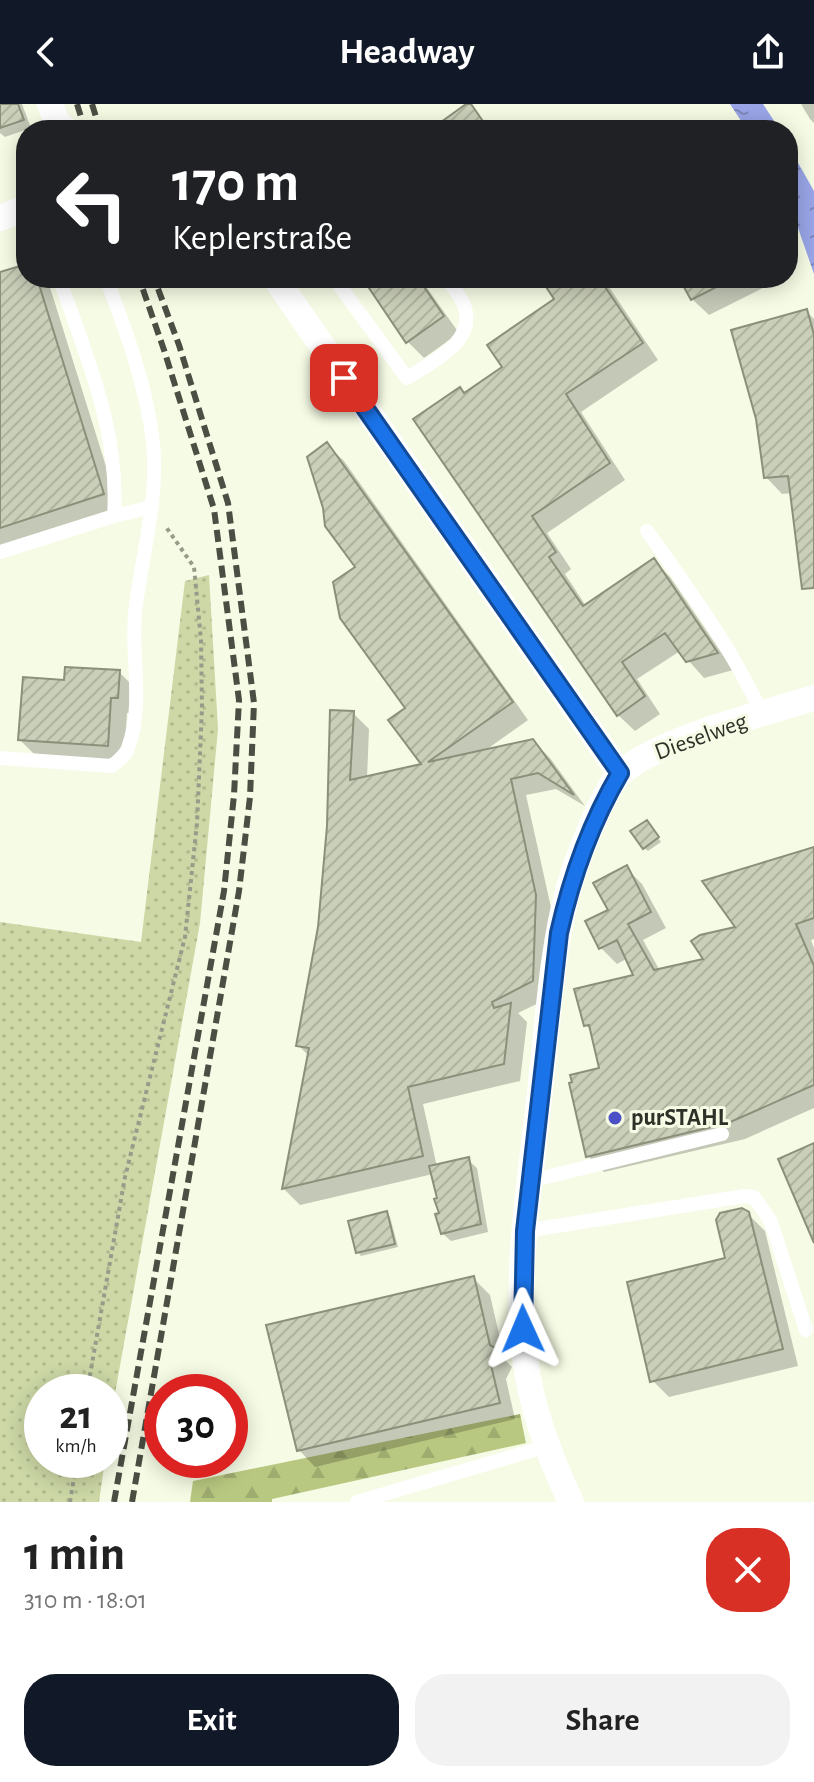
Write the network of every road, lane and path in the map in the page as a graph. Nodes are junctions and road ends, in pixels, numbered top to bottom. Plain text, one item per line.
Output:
1 (63, 288) edge
2 (110, 288) edge
3 (282, 288) edge
4 (341, 288) edge
5 (453, 288) edge
6 (152, 507) junction
7 (114, 516) junction
8 (647, 531) dead end
9 (0, 552) edge
10 (814, 698) edge
11 (762, 714) junction
12 (0, 758) edge
13 (620, 773) junction
14 (722, 1134) dead end
15 (530, 1181) junction
16 (525, 1231) junction
17 (806, 1330) dead end
18 (90, 1374) edge
19 (548, 1446) junction
20 (74, 1478) edge
21 (70, 1502) edge
22 (357, 1502) edge
23 (571, 1502) edge

1 - 7 lane
2 - 6 lane
3 - 13 street
4 - 5 lane
6 - 7 lane
6 - 12 lane
6 - 18 path
7 - 9 lane
8 - 11 lane
10 - 11 street, Dieselweg
11 - 13 street, Dieselweg
13 - 15 street
14 - 15 lane
15 - 16 street
16 - 17 lane
16 - 19 street
19 - 22 lane
19 - 23 street
20 - 21 path

